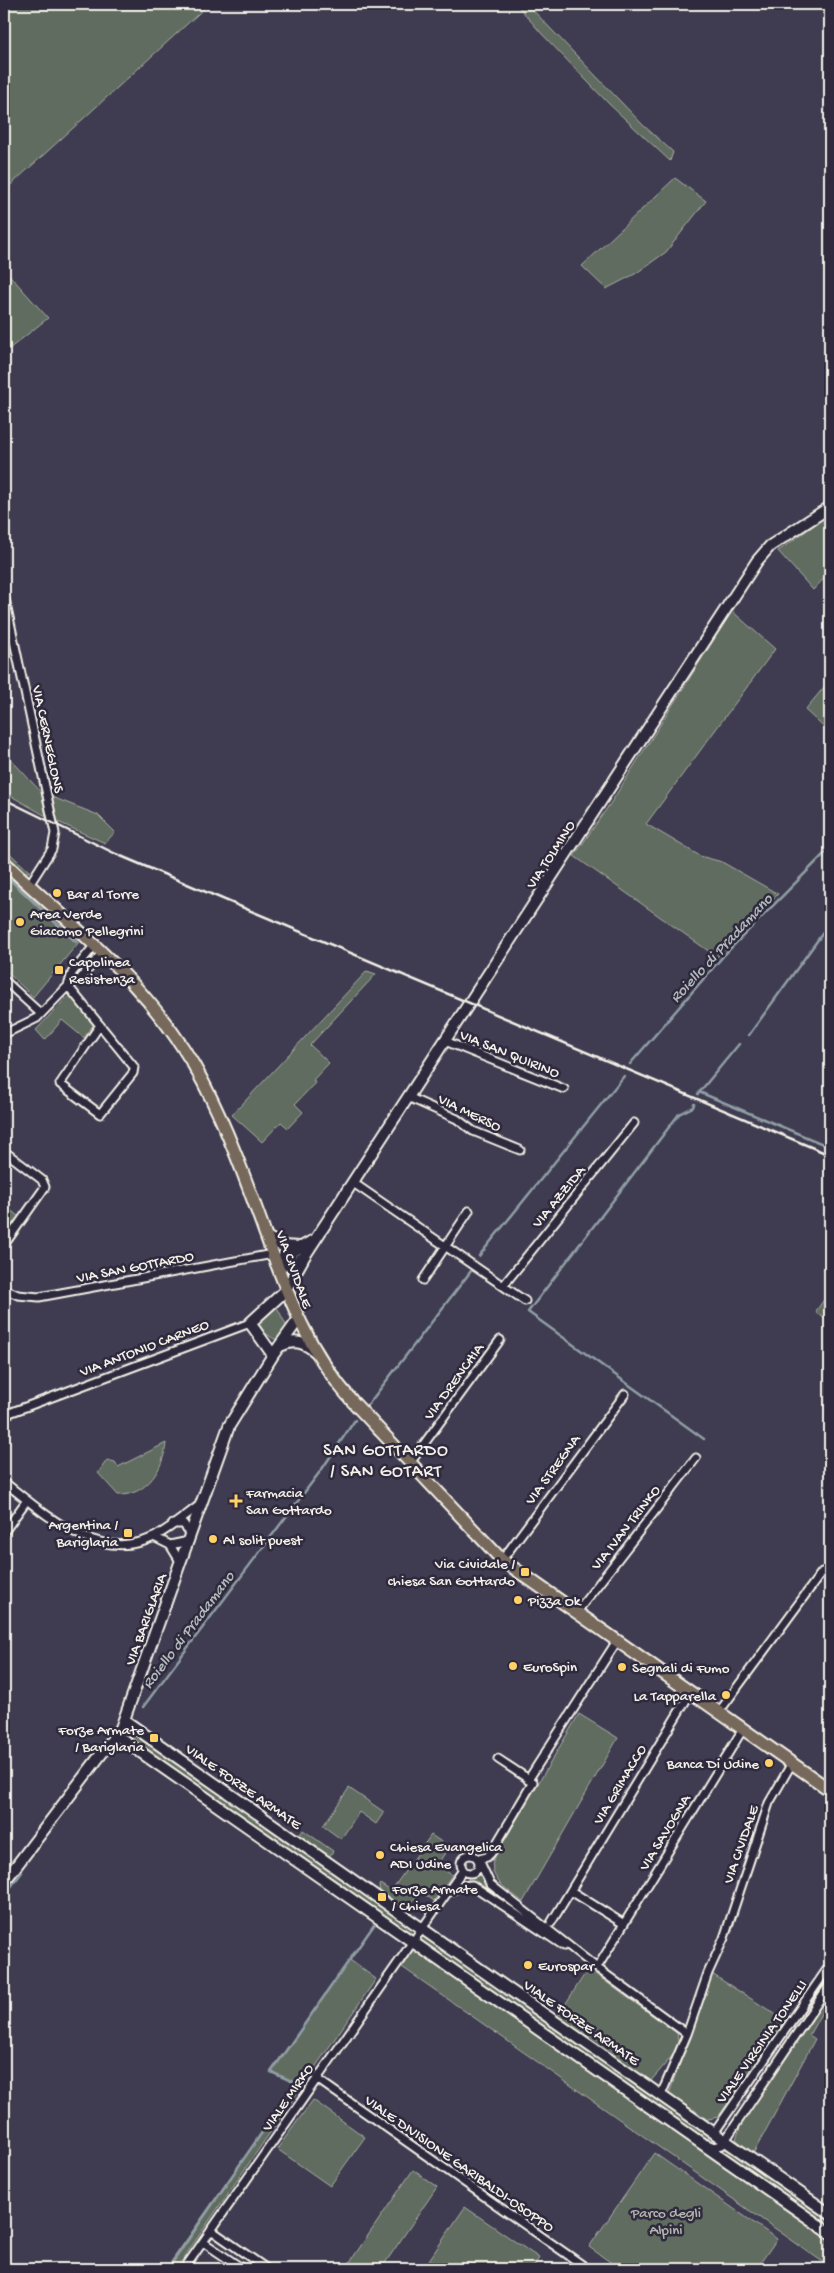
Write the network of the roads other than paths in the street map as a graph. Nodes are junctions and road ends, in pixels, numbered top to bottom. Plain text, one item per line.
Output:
1 (830, 508) edge
2 (4, 594) edge
3 (4, 862) edge
4 (29, 885) junction
5 (98, 950) junction
6 (4, 980) edge
7 (68, 986) junction
8 (41, 1014) junction
9 (100, 1025) junction
10 (4, 1034) edge
11 (445, 1041) junction
12 (564, 1090) dead end
13 (408, 1097) junction
14 (634, 1123) dead end
15 (520, 1150) dead end
16 (4, 1151) edge
17 (352, 1182) junction
18 (469, 1211) dead end
19 (267, 1237) junction
20 (4, 1245) edge
21 (446, 1247) junction
22 (304, 1252) junction
23 (274, 1259) junction
24 (423, 1280) dead end
25 (503, 1286) junction
26 (4, 1289) edge
27 (285, 1291) junction
28 (525, 1301) dead end
29 (298, 1320) junction
30 (250, 1323) junction
31 (500, 1340) dead end
32 (276, 1351) junction
33 (316, 1352) junction
34 (625, 1394) dead end
35 (4, 1416) edge
36 (696, 1458) dead end
37 (410, 1463) junction
38 (4, 1482) edge
39 (27, 1500) junction
40 (201, 1504) junction
41 (173, 1524) junction
42 (4, 1532) edge
43 (154, 1536) junction
44 (189, 1541) junction
45 (170, 1545) junction
46 (502, 1560) junction
47 (181, 1563) junction
48 (822, 1572) dead end
49 (576, 1613) junction
50 (616, 1642) junction
51 (691, 1692) junction
52 (719, 1712) junction
53 (124, 1720) junction
54 (743, 1729) junction
55 (116, 1735) junction
56 (498, 1759) dead end
57 (792, 1763) junction
58 (528, 1780) junction
59 (830, 1790) edge
60 (479, 1861) junction
61 (463, 1870) junction
62 (4, 1882) edge
63 (571, 1891) junction
64 (445, 1895) junction
65 (551, 1923) dead end
66 (624, 1924) junction
67 (422, 1928) junction
68 (412, 1941) junction
69 (830, 1965) edge
70 (599, 1966) junction
71 (830, 1984) edge
72 (687, 2034) junction
73 (317, 2079) junction
74 (661, 2095) junction
75 (681, 2129) junction
76 (714, 2133) junction
77 (725, 2140) junction
78 (830, 2214) edge
79 (211, 2230) junction
80 (830, 2233) edge
81 (203, 2242) junction
82 (184, 2269) edge
83 (243, 2269) edge
84 (267, 2269) edge
85 (588, 2269) edge

1 - 11 street, VIA TOLMINO
2 - 4 street, VIA CERNEGLONS
3 - 4 main road, VIA CIVIDALE
4 - 5 main road, VIA CIVIDALE
5 - 7 street
5 - 7 street
5 - 19 main road, VIA CIVIDALE
6 - 8 street
7 - 8 street
7 - 9 street
8 - 10 street
9 - 9 street
11 - 12 street, VIA SAN QUIRINO
11 - 13 street, VIA TOLMINO
13 - 15 street, VIA MERSO
13 - 17 street, VIA TOLMINO
14 - 25 street, VIA AZZIDA
16 - 20 street
17 - 21 street
17 - 22 street, VIA TOLMINO
18 - 21 street
19 - 22 street
19 - 23 main road, VIA CIVIDALE
21 - 24 street
21 - 25 street
22 - 23 street, VIA TOLMINO
22 - 27 street, VIA TOLMINO
23 - 26 street, VIA SAN GOTTARDO
23 - 27 main road, VIA CIVIDALE
25 - 28 street
27 - 29 main road, VIA CIVIDALE
27 - 30 street, VIA ANTONIO CARNEO
29 - 32 street, VIA BARIGLARIA
29 - 33 main road, VIA CIVIDALE
30 - 32 street
30 - 35 street, VIA ANTONIO CARNEO
31 - 37 street, VIA DRENCHIA
32 - 33 street
32 - 40 street, VIA BARIGLARIA
33 - 37 main road, VIA CIVIDALE
34 - 46 street, VIA STREGNA
36 - 49 street, VIA IVAN TRINKO
37 - 46 main road, VIA CIVIDALE
38 - 39 street
39 - 42 street
39 - 43 street
40 - 41 street
40 - 44 street, VIA BARIGLARIA
41 - 43 street
41 - 44 street
43 - 45 street
44 - 45 street
44 - 47 street, VIA BARIGLARIA
45 - 47 street
46 - 49 main road, VIA CIVIDALE
47 - 53 street, VIA BARIGLARIA
48 - 52 street
49 - 50 main road, VIA CIVIDALE
50 - 51 main road, VIA CIVIDALE
50 - 58 street
51 - 52 main road, VIA CIVIDALE
51 - 63 street, VIA GRIMACCO
52 - 54 main road, VIA CIVIDALE
53 - 55 street, VIA BARIGLARIA
53 - 67 street, VIALE FORZE ARMATE
54 - 57 main road, VIA CIVIDALE
54 - 66 street, VIA SAVOGNA
55 - 62 street, VIA BARIGLARIA
55 - 68 street, VIALE FORZE ARMATE
56 - 58 street
57 - 59 main road, VIA CIVIDALE
57 - 72 street, VIA CIVIDALE
58 - 60 street
60 - 61 street
60 - 61 street
60 - 70 street
61 - 64 street
63 - 65 street, VIA GRIMACCO
63 - 66 street
64 - 67 street
64 - 70 street
66 - 70 street, VIA SAVOGNA
67 - 68 street
67 - 74 street, VIALE FORZE ARMATE
68 - 73 street, VIALE MIRKO
68 - 75 street, VIALE FORZE ARMATE
69 - 76 street, VIALE VIRGINIA TONELLI
70 - 72 street
71 - 77 street, VIALE VIRGINIA TONELLI
72 - 74 street, VIA CIVIDALE
73 - 79 street, VIALE MIRKO
73 - 85 street, VIALE DIVISIONE GARIBALDI-OSOPPO
74 - 76 street, VIALE FORZE ARMATE
75 - 77 street, VIALE FORZE ARMATE
75 - 80 street, VIALE FORZE ARMATE
76 - 77 street, VIALE FORZE ARMATE
77 - 78 street, VIALE FORZE ARMATE
79 - 81 street, VIALE MIRKO
79 - 84 street
81 - 82 street, VIALE MIRKO
81 - 83 street

